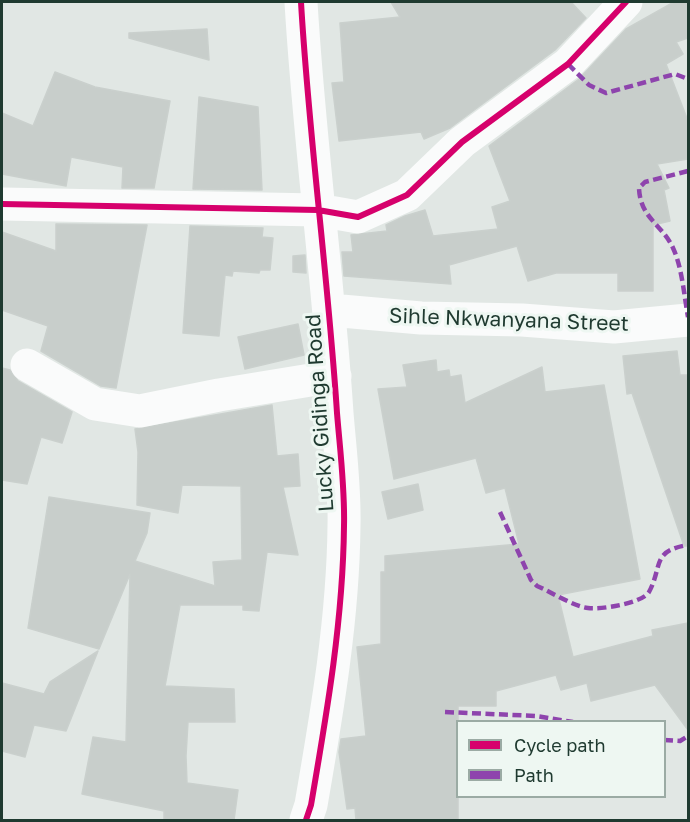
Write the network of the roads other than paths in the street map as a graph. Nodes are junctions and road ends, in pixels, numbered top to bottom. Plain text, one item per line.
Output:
1 (301, 2) edge
2 (626, 2) edge
3 (2, 204) edge
4 (318, 210) junction
5 (330, 310) junction
6 (688, 320) edge
7 (27, 365) dead end
8 (335, 376) junction
9 (306, 820) edge

1 - 4 street, Lucky Gidinga Road
2 - 4 street
3 - 4 street
4 - 5 street, Lucky Gidinga Road
5 - 6 street, Sihle Nkwanyana Street
5 - 8 street, Lucky Gidinga Road
7 - 8 street
8 - 9 street, Lucky Gidinga Road

